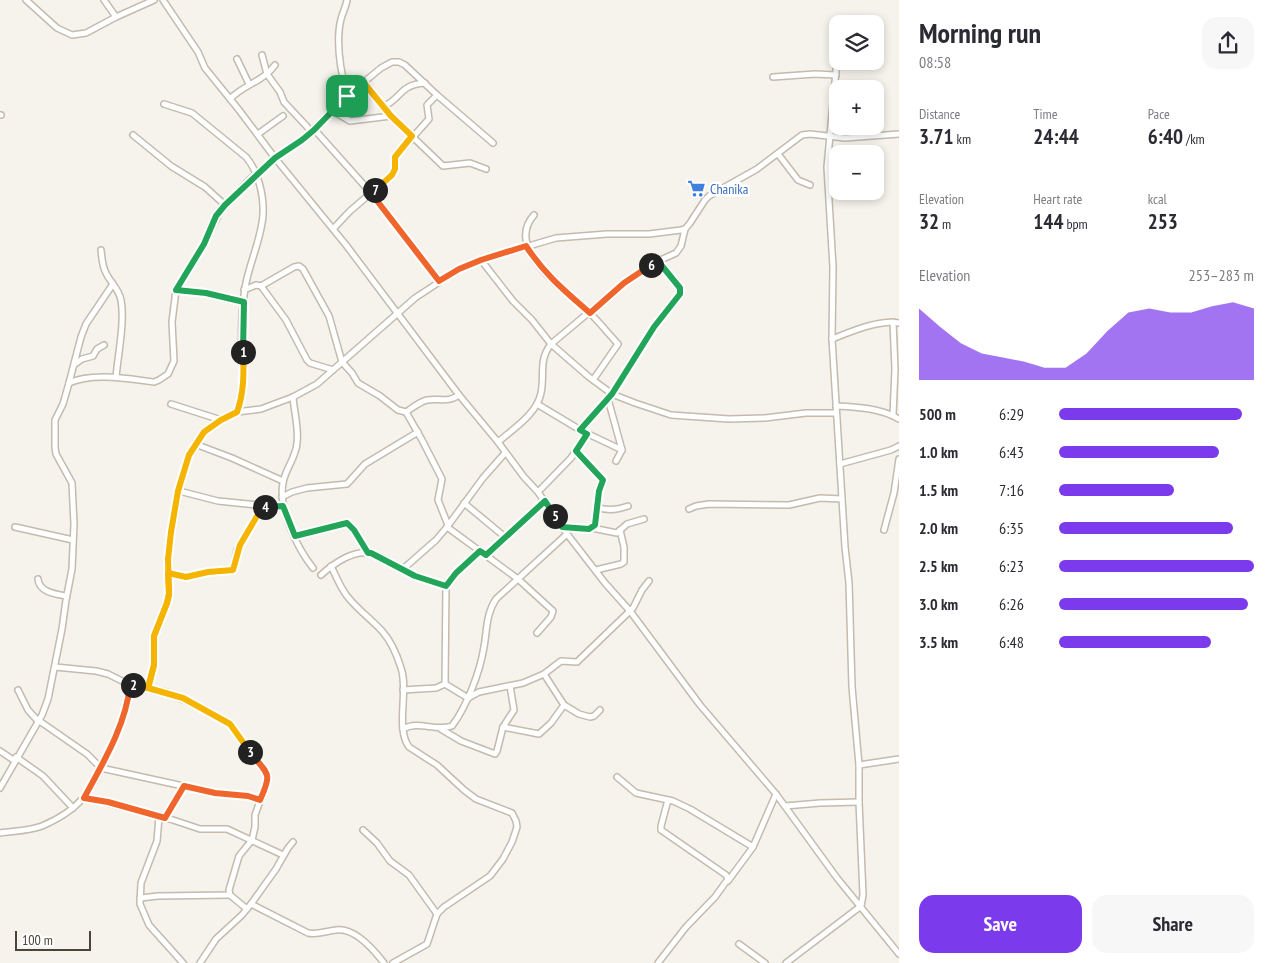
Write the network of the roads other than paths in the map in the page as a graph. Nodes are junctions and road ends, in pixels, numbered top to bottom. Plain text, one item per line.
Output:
1 (26, 0) edge
2 (104, 0) edge
3 (154, 0) edge
4 (164, 0) edge
5 (347, 0) edge
6 (116, 16) junction
7 (262, 55) dead end
8 (237, 59) dead end
9 (275, 65) dead end
10 (836, 70) edge
11 (267, 74) junction
12 (836, 75) junction
13 (773, 77) dead end
14 (364, 83) junction
15 (425, 83) junction
16 (249, 84) junction
17 (437, 95) junction
18 (347, 96) junction
19 (230, 99) junction
20 (164, 104) dead end
21 (384, 106) junction
22 (333, 110) junction
23 (283, 116) dead end
24 (391, 116) junction
25 (313, 130) junction
26 (133, 134) dead end
27 (258, 134) junction
28 (899, 134) edge
29 (412, 136) junction
30 (829, 136) junction
31 (493, 142) dead end
32 (778, 154) junction
33 (275, 158) junction
34 (486, 169) dead end
35 (256, 175) junction
36 (810, 186) dead end
37 (371, 193) junction
38 (225, 205) junction
39 (534, 216) dead end
40 (333, 229) junction
41 (685, 229) junction
42 (526, 246) junction
43 (101, 250) dead end
44 (481, 260) junction
45 (658, 261) junction
46 (439, 281) junction
47 (113, 284) junction
48 (260, 286) junction
49 (176, 290) junction
50 (244, 290) junction
51 (244, 302) junction
52 (590, 313) junction
53 (397, 314) junction
54 (896, 322) edge
55 (832, 339) junction
56 (551, 344) junction
57 (104, 345) dead end
58 (342, 362) junction
59 (74, 364) junction
60 (334, 370) junction
61 (116, 377) junction
62 (593, 380) junction
63 (69, 382) junction
64 (612, 394) junction
65 (459, 395) junction
66 (292, 397) junction
67 (608, 399) junction
68 (171, 404) dead end
69 (537, 404) junction
70 (836, 406) junction
71 (237, 412) junction
72 (406, 412) junction
73 (836, 413) junction
74 (893, 415) junction
75 (899, 418) edge
76 (221, 420) junction
77 (580, 430) junction
78 (418, 432) junction
79 (587, 434) junction
80 (498, 442) junction
81 (195, 444) junction
82 (899, 446) edge
83 (622, 450) junction
84 (576, 451) junction
85 (505, 453) junction
86 (899, 459) edge
87 (616, 461) dead end
88 (840, 464) junction
89 (283, 481) junction
90 (178, 491) junction
91 (538, 492) junction
92 (282, 498) junction
93 (842, 499) junction
94 (545, 501) junction
95 (464, 503) junction
96 (268, 506) junction
97 (283, 506) junction
98 (628, 506) dead end
99 (597, 507) junction
100 (688, 509) dead end
101 (644, 519) dead end
102 (447, 526) junction
103 (15, 527) dead end
104 (562, 527) junction
105 (591, 528) junction
106 (620, 530) junction
107 (884, 530) dead end
108 (567, 534) junction
109 (295, 536) junction
110 (505, 537) junction
111 (73, 540) junction
112 (480, 551) junction
113 (368, 553) junction
114 (486, 555) junction
115 (331, 566) junction
116 (313, 568) dead end
117 (403, 570) junction
118 (596, 570) junction
119 (168, 573) junction
120 (320, 575) dead end
121 (38, 579) dead end
122 (518, 579) junction
123 (649, 581) dead end
124 (446, 586) junction
125 (66, 596) junction
126 (630, 611) junction
127 (537, 633) dead end
128 (55, 667) junction
129 (544, 674) junction
130 (445, 684) junction
131 (130, 685) junction
132 (510, 686) junction
133 (148, 688) junction
134 (18, 690) dead end
135 (403, 690) junction
136 (468, 698) junction
137 (564, 705) junction
138 (600, 710) dead end
139 (38, 721) junction
140 (503, 727) junction
141 (404, 729) junction
142 (441, 729) junction
143 (0, 751) edge
144 (15, 759) junction
145 (899, 759) edge
146 (859, 765) junction
147 (101, 768) junction
148 (617, 777) dead end
149 (184, 786) junction
150 (0, 788) edge
151 (776, 794) junction
152 (84, 798) junction
153 (260, 800) junction
154 (668, 800) junction
155 (859, 802) junction
156 (785, 806) junction
157 (73, 808) junction
158 (162, 817) junction
159 (363, 830) dead end
160 (0, 833) edge
161 (252, 840) junction
162 (293, 842) dead end
163 (753, 847) junction
164 (284, 855) junction
165 (728, 881) junction
166 (230, 895) junction
167 (140, 898) junction
168 (249, 906) junction
169 (861, 906) junction
170 (437, 914) junction
171 (739, 944) dead end
172 (899, 954) edge
173 (182, 963) edge
174 (200, 963) edge
175 (384, 963) edge
176 (394, 963) edge
177 (658, 963) edge
178 (765, 963) edge
179 (786, 963) edge

1 - 6 street
2 - 6 street
3 - 6 street
4 - 19 street
5 - 18 street
7 - 11 street
8 - 16 street
9 - 11 street
10 - 12 street
11 - 16 street
11 - 25 street
12 - 13 street
12 - 30 street
14 - 15 street
14 - 18 street
14 - 21 street
15 - 17 street
15 - 21 street
16 - 19 street
17 - 29 street
17 - 31 street
18 - 22 street
19 - 27 street
20 - 35 street
21 - 24 street
22 - 24 street
22 - 25 street
23 - 27 street
24 - 29 street
25 - 33 street
25 - 37 street
26 - 38 street
27 - 33 street
28 - 30 street
29 - 34 street
29 - 37 street
30 - 32 street
30 - 55 street
32 - 36 street
32 - 41 street
33 - 35 street
33 - 40 street
35 - 38 street
35 - 50 street
37 - 40 street
37 - 46 street
38 - 49 street
39 - 42 street
40 - 53 street
41 - 42 street
41 - 45 street
42 - 44 street
42 - 52 street
43 - 47 street
44 - 46 street
44 - 56 street
45 - 52 street
45 - 64 street
46 - 53 street
47 - 59 street
47 - 61 street
48 - 50 street
48 - 58 street
48 - 60 street
49 - 51 street
49 - 61 street
50 - 51 street
51 - 71 street
52 - 56 street
52 - 62 street
53 - 58 street
53 - 65 street
54 - 55 street
54 - 74 street
55 - 70 street
56 - 62 street
56 - 69 street
57 - 59 street
58 - 60 street
58 - 72 street
59 - 63 street
60 - 66 street
61 - 63 street
62 - 64 street
63 - 111 street
64 - 67 street
64 - 73 street
65 - 72 street
65 - 80 street
66 - 71 street
66 - 89 street
67 - 77 street
67 - 83 street
68 - 76 street
69 - 77 street
69 - 80 street
70 - 73 street
70 - 74 street
71 - 76 street
72 - 78 street
73 - 88 street
74 - 75 street
76 - 81 street
77 - 79 street
78 - 92 street
78 - 102 street
79 - 83 street
79 - 84 street
80 - 85 street
81 - 89 street
81 - 90 street
82 - 88 street
83 - 87 street
84 - 91 street
84 - 99 street
85 - 91 street
85 - 95 street
86 - 107 street
88 - 93 street
89 - 92 street
90 - 96 street
90 - 119 street
91 - 94 street
92 - 97 street
93 - 100 street
93 - 146 street
94 - 104 street
94 - 110 street
95 - 102 street
95 - 110 street
96 - 97 street
96 - 119 street
97 - 109 street
98 - 99 street
99 - 105 street
101 - 106 street
102 - 112 street
102 - 117 street
103 - 111 street
104 - 105 street
104 - 108 street
105 - 106 street
106 - 118 street
108 - 118 street
108 - 122 street
109 - 113 street
109 - 116 street
110 - 114 street
111 - 125 street
112 - 114 street
112 - 124 street
113 - 115 street
113 - 117 street
114 - 122 street
115 - 120 street
115 - 135 street
117 - 124 street
118 - 126 street
119 - 133 street
121 - 125 street
122 - 127 street
122 - 136 street
123 - 126 street
124 - 130 street
125 - 128 street
126 - 129 street
126 - 151 street
128 - 131 street
128 - 139 street
129 - 132 street
129 - 137 street
130 - 135 street
130 - 136 street
131 - 133 street
131 - 147 street
132 - 136 street
132 - 140 street
133 - 153 street
134 - 139 street
135 - 141 street
136 - 142 street
137 - 138 street
137 - 140 street
139 - 144 street
139 - 147 street
140 - 142 street
141 - 142 street
141 - 170 street
143 - 144 street
144 - 150 street
144 - 157 street
145 - 146 street
146 - 155 street
147 - 149 street
147 - 152 street
148 - 154 street
149 - 153 street
149 - 158 street
151 - 156 street
151 - 163 street
152 - 157 street
152 - 158 street
153 - 161 street
154 - 163 street
154 - 165 street
155 - 156 street
155 - 169 street
156 - 169 street
157 - 160 street
158 - 161 street
158 - 167 street
159 - 170 street
161 - 164 street
161 - 166 street
162 - 164 street
163 - 165 street
164 - 168 street
165 - 177 street
166 - 167 street
166 - 168 street
167 - 173 street
168 - 174 street
168 - 175 street
169 - 172 street
169 - 179 street
170 - 176 street
171 - 178 street

